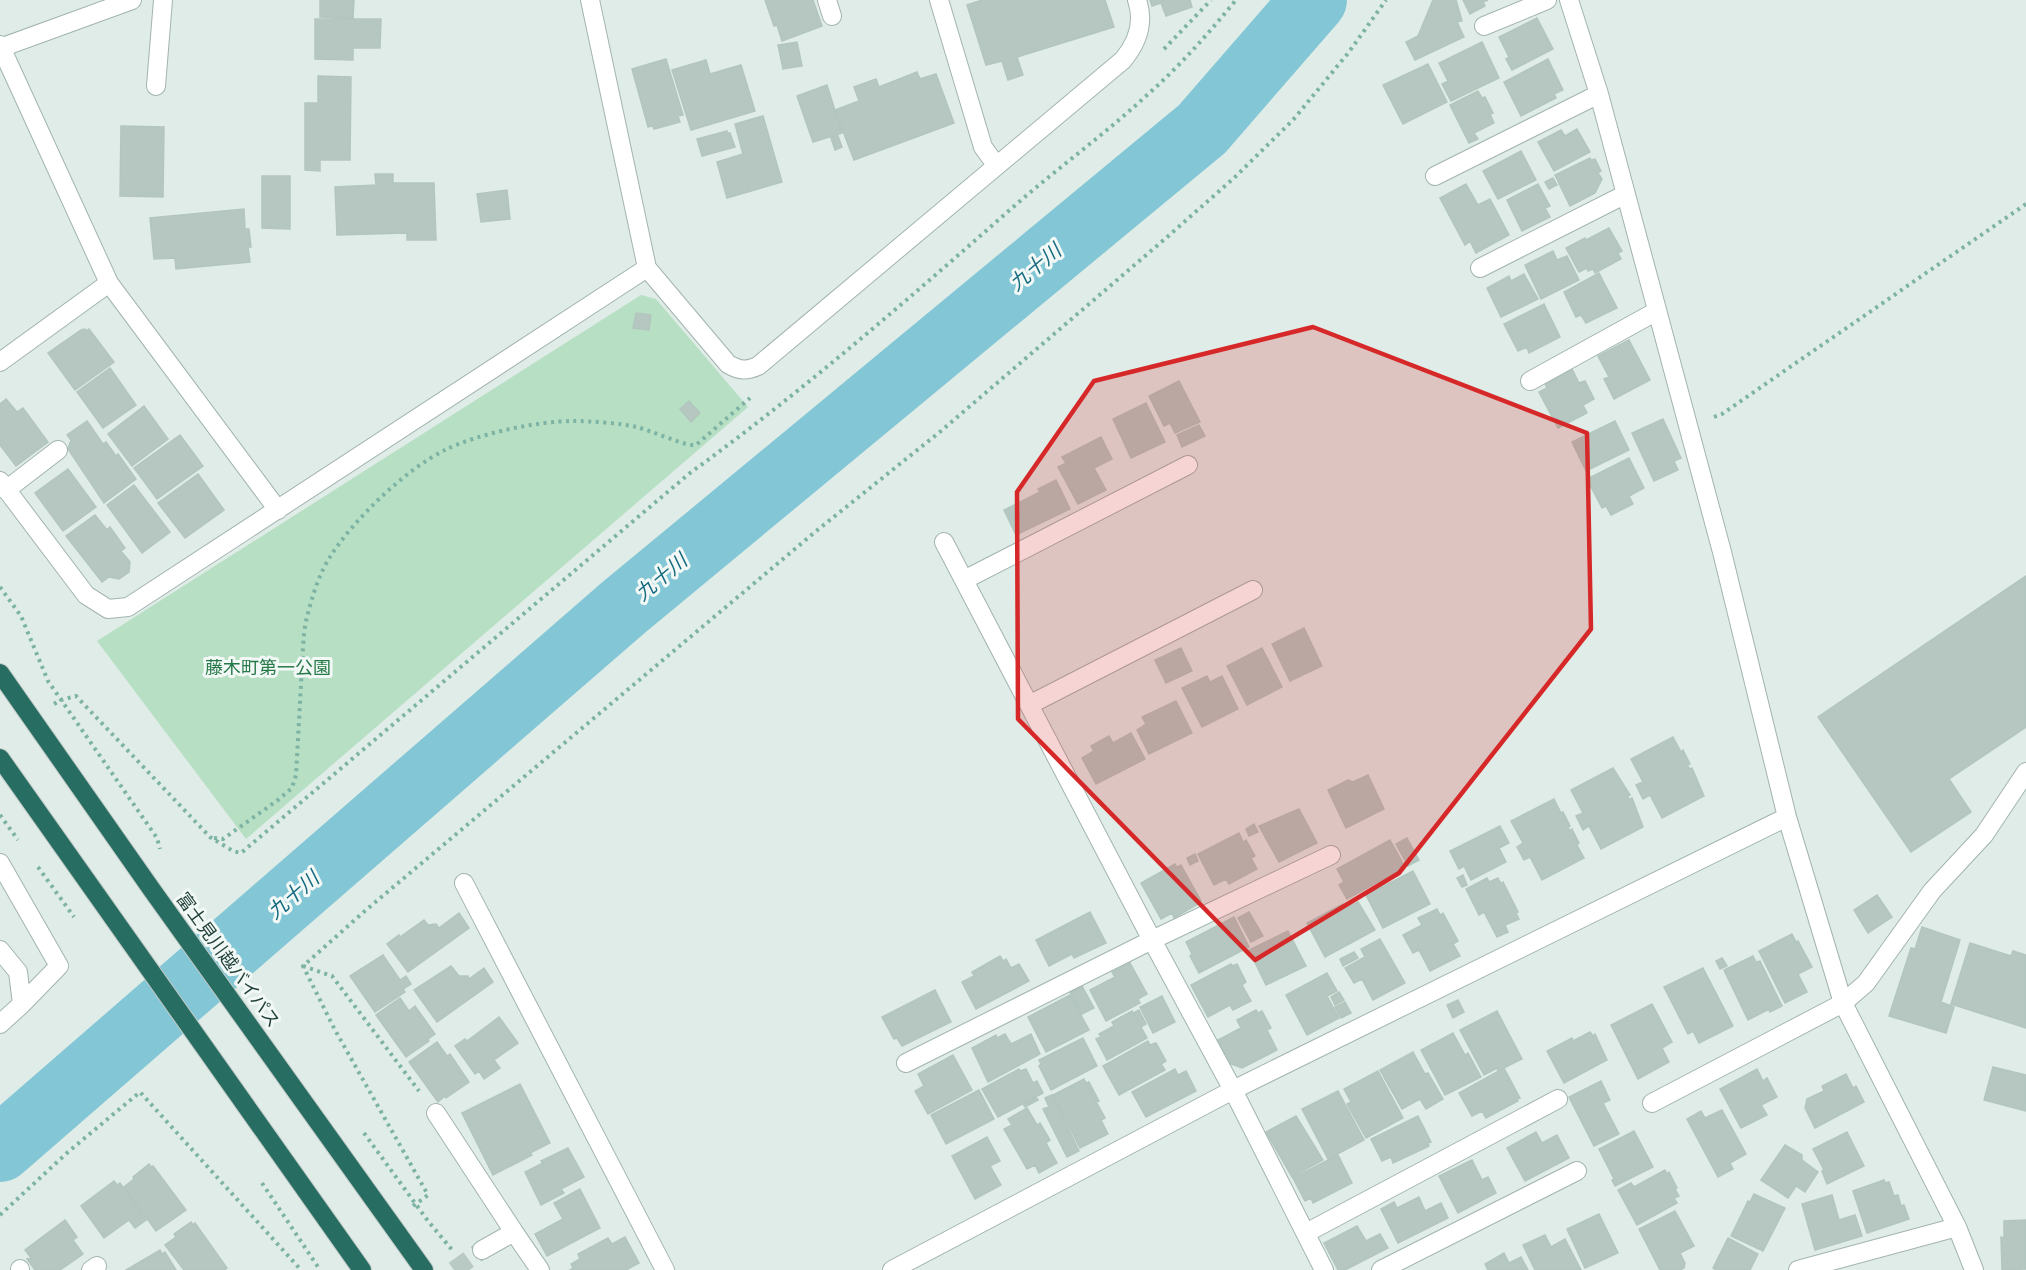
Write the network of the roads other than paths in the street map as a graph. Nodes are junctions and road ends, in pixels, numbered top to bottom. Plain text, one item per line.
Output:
1 (132, 0) edge
2 (163, 0) edge
3 (590, 0) edge
4 (939, 0) edge
5 (1137, 0) edge
6 (1547, 0) edge
7 (1569, 0) edge
8 (1484, 26) dead end
9 (1, 47) edge
10 (156, 86) dead end
11 (1599, 94) junction
12 (996, 165) junction
13 (1435, 176) dead end
14 (1626, 194) junction
15 (647, 268) junction
16 (1480, 268) dead end
17 (109, 283) junction
18 (1657, 311) junction
19 (0, 362) edge
20 (1530, 381) dead end
21 (58, 450) dead end
22 (1188, 465) dead end
23 (3, 486) edge
24 (278, 510) junction
25 (944, 542) dead end
26 (964, 580) junction
27 (1253, 590) dead end
28 (0, 673) edge
29 (1029, 705) junction
30 (0, 758) edge
31 (2026, 772) edge
32 (1787, 817) junction
33 (1331, 855) dead end
34 (0, 862) edge
35 (464, 883) dead end
36 (1152, 940) junction
37 (0, 950) edge
38 (1843, 1003) junction
39 (22, 1004) junction
40 (0, 1024) edge
41 (906, 1063) dead end
42 (1233, 1090) junction
43 (1558, 1099) dead end
44 (1652, 1103) dead end
45 (436, 1113) road end
46 (1577, 1172) dead end
47 (1957, 1227) junction
48 (514, 1232) junction
49 (1305, 1233) junction
50 (482, 1250) tunnel mouth
51 (362, 1270) edge
52 (424, 1270) edge
53 (540, 1270) edge
54 (665, 1270) edge
55 (892, 1270) edge
56 (1324, 1270) edge
57 (1381, 1270) edge
58 (1798, 1270) edge
59 (1974, 1270) edge

1 - 9 street
2 - 10 street
3 - 15 street
4 - 12 street
5 - 12 street
6 - 8 street
7 - 11 street
9 - 17 street
11 - 13 street
11 - 14 street
12 - 15 street
14 - 16 street
14 - 18 street
15 - 24 street
17 - 19 street
17 - 24 street
18 - 20 street
18 - 32 street
21 - 23 street
22 - 26 street
23 - 24 street
25 - 26 street
26 - 29 street
27 - 29 street
28 - 52 highway, 富士見川越バイパス
29 - 36 street
30 - 51 highway
31 - 38 street
32 - 38 street
32 - 42 street
33 - 36 street
34 - 39 street
35 - 54 street
36 - 41 street
36 - 42 street
37 - 39 street
38 - 44 street
38 - 47 street
39 - 40 street
42 - 49 street
42 - 55 street
43 - 49 street
45 - 48 street
46 - 57 street
47 - 58 street
47 - 59 street
48 - 50 street
48 - 53 street
49 - 56 street

